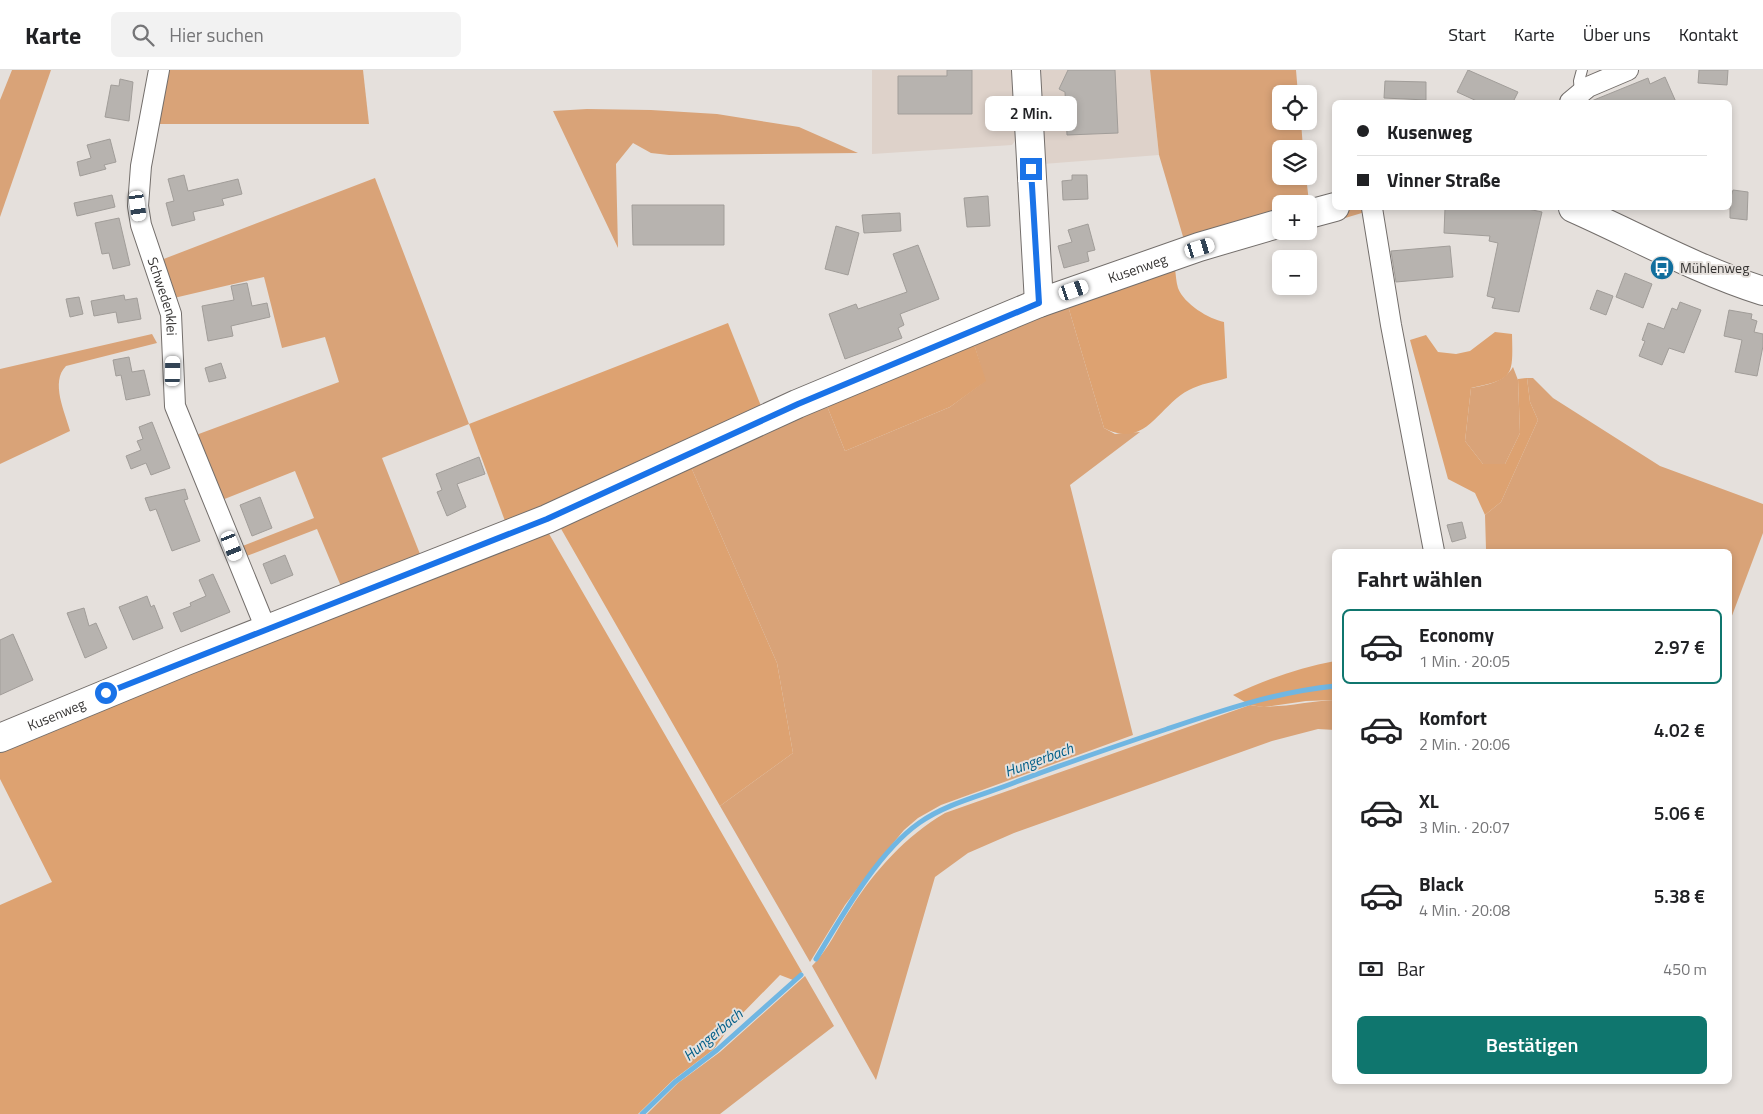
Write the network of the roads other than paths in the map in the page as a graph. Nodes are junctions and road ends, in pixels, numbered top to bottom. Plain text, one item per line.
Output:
1 (159, 70) edge
2 (1026, 70) edge
3 (1582, 70) edge
4 (1628, 70) edge
5 (1575, 97) edge
6 (1332, 207) edge
7 (1372, 210) edge
8 (1577, 210) edge
9 (1317, 212) edge
10 (1272, 226) edge
11 (1763, 291) edge
12 (1039, 303) junction
13 (1434, 549) edge
14 (266, 629) junction
15 (0, 738) edge

1 - 14 street, Schwedenklei
2 - 12 street
3 - 5 lane
4 - 5 street
6 - 9 street
7 - 13 street
8 - 11 street
10 - 12 street, Kusenweg
12 - 14 street, Kusenweg
14 - 15 street, Kusenweg

